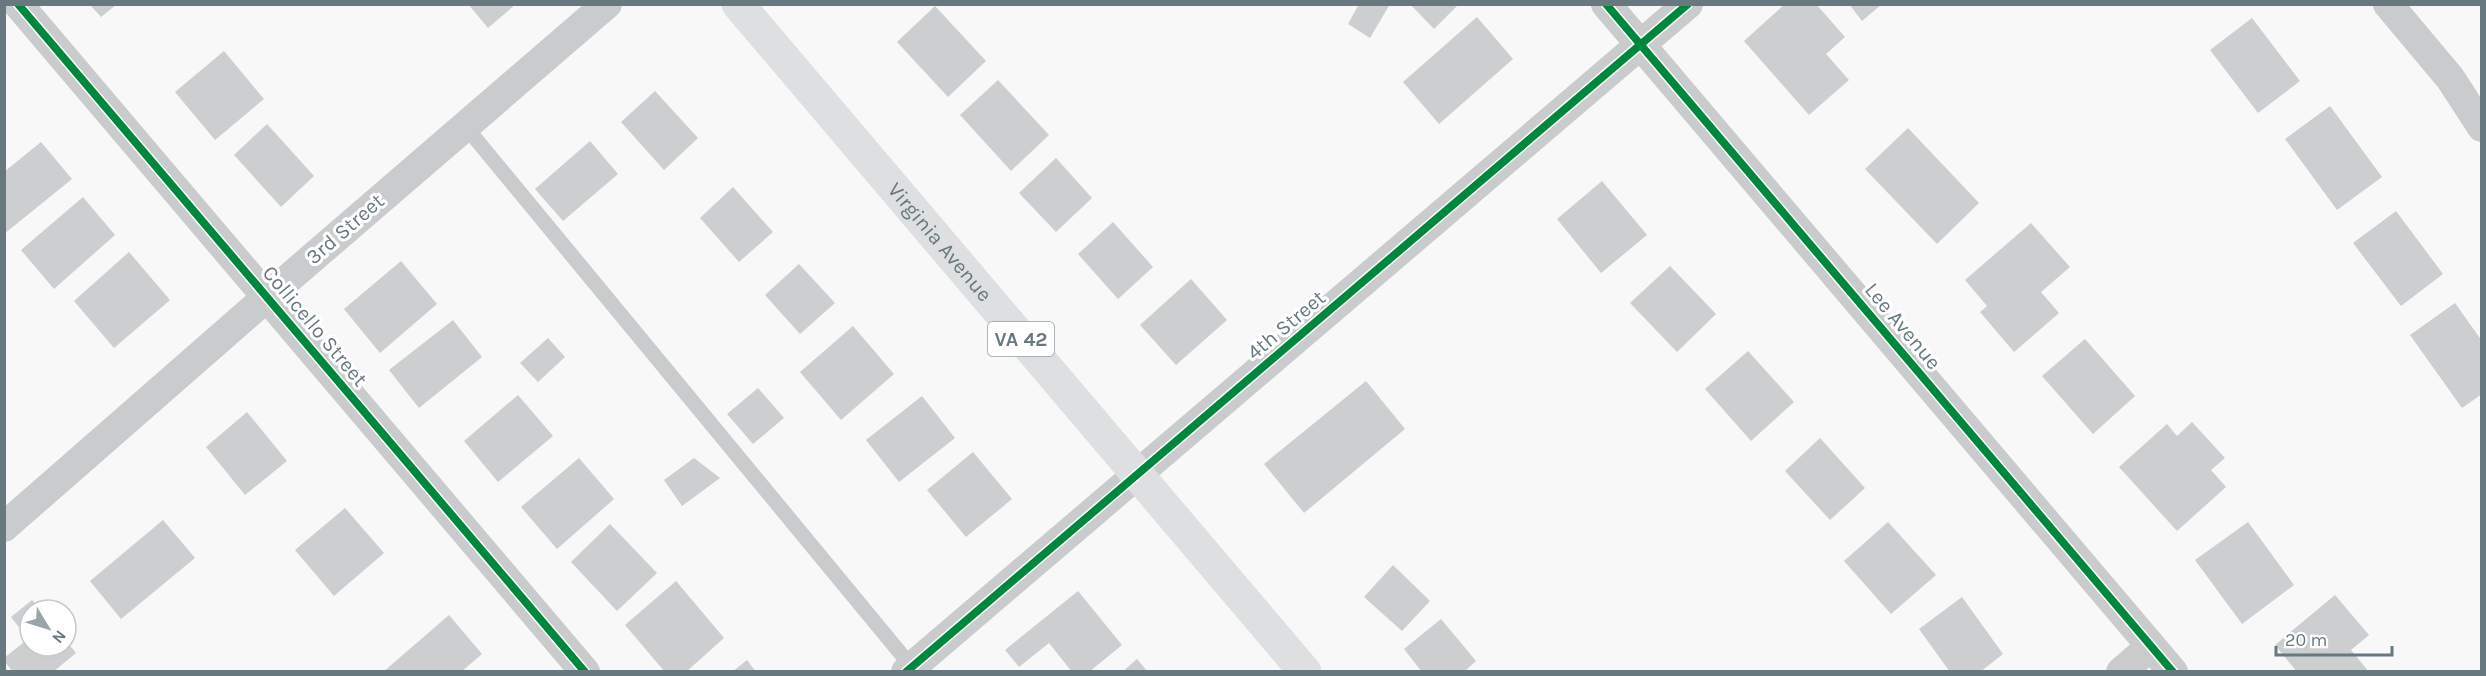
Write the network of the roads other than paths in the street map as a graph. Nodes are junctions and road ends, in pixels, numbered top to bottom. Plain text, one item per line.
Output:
1 (18, 4) edge
2 (607, 4) edge
3 (738, 4) edge
4 (1606, 4) edge
5 (1688, 4) edge
6 (2388, 4) edge
7 (1641, 45) junction
8 (465, 126) junction
9 (2481, 127) edge
10 (267, 297) junction
11 (1137, 475) junction
12 (4, 527) edge
13 (2151, 646) junction
14 (911, 670) edge
15 (585, 672) edge
16 (1305, 672) edge
17 (2121, 672) edge
18 (2173, 672) edge

1 - 10 street, Collicello Street
2 - 8 street, 3rd Street
3 - 11 main road, Virginia Avenue / VA 42
4 - 7 street, Lee Avenue
5 - 7 street, 4th Street
6 - 9 street
7 - 11 street, 4th Street
7 - 13 street, Lee Avenue
8 - 10 street, 3rd Street
8 - 14 lane
10 - 12 street, 3rd Street
10 - 15 street, Collicello Street
11 - 14 street, 4th Street
11 - 16 main road, Virginia Avenue / VA 42
13 - 17 street
13 - 18 street, Lee Avenue

